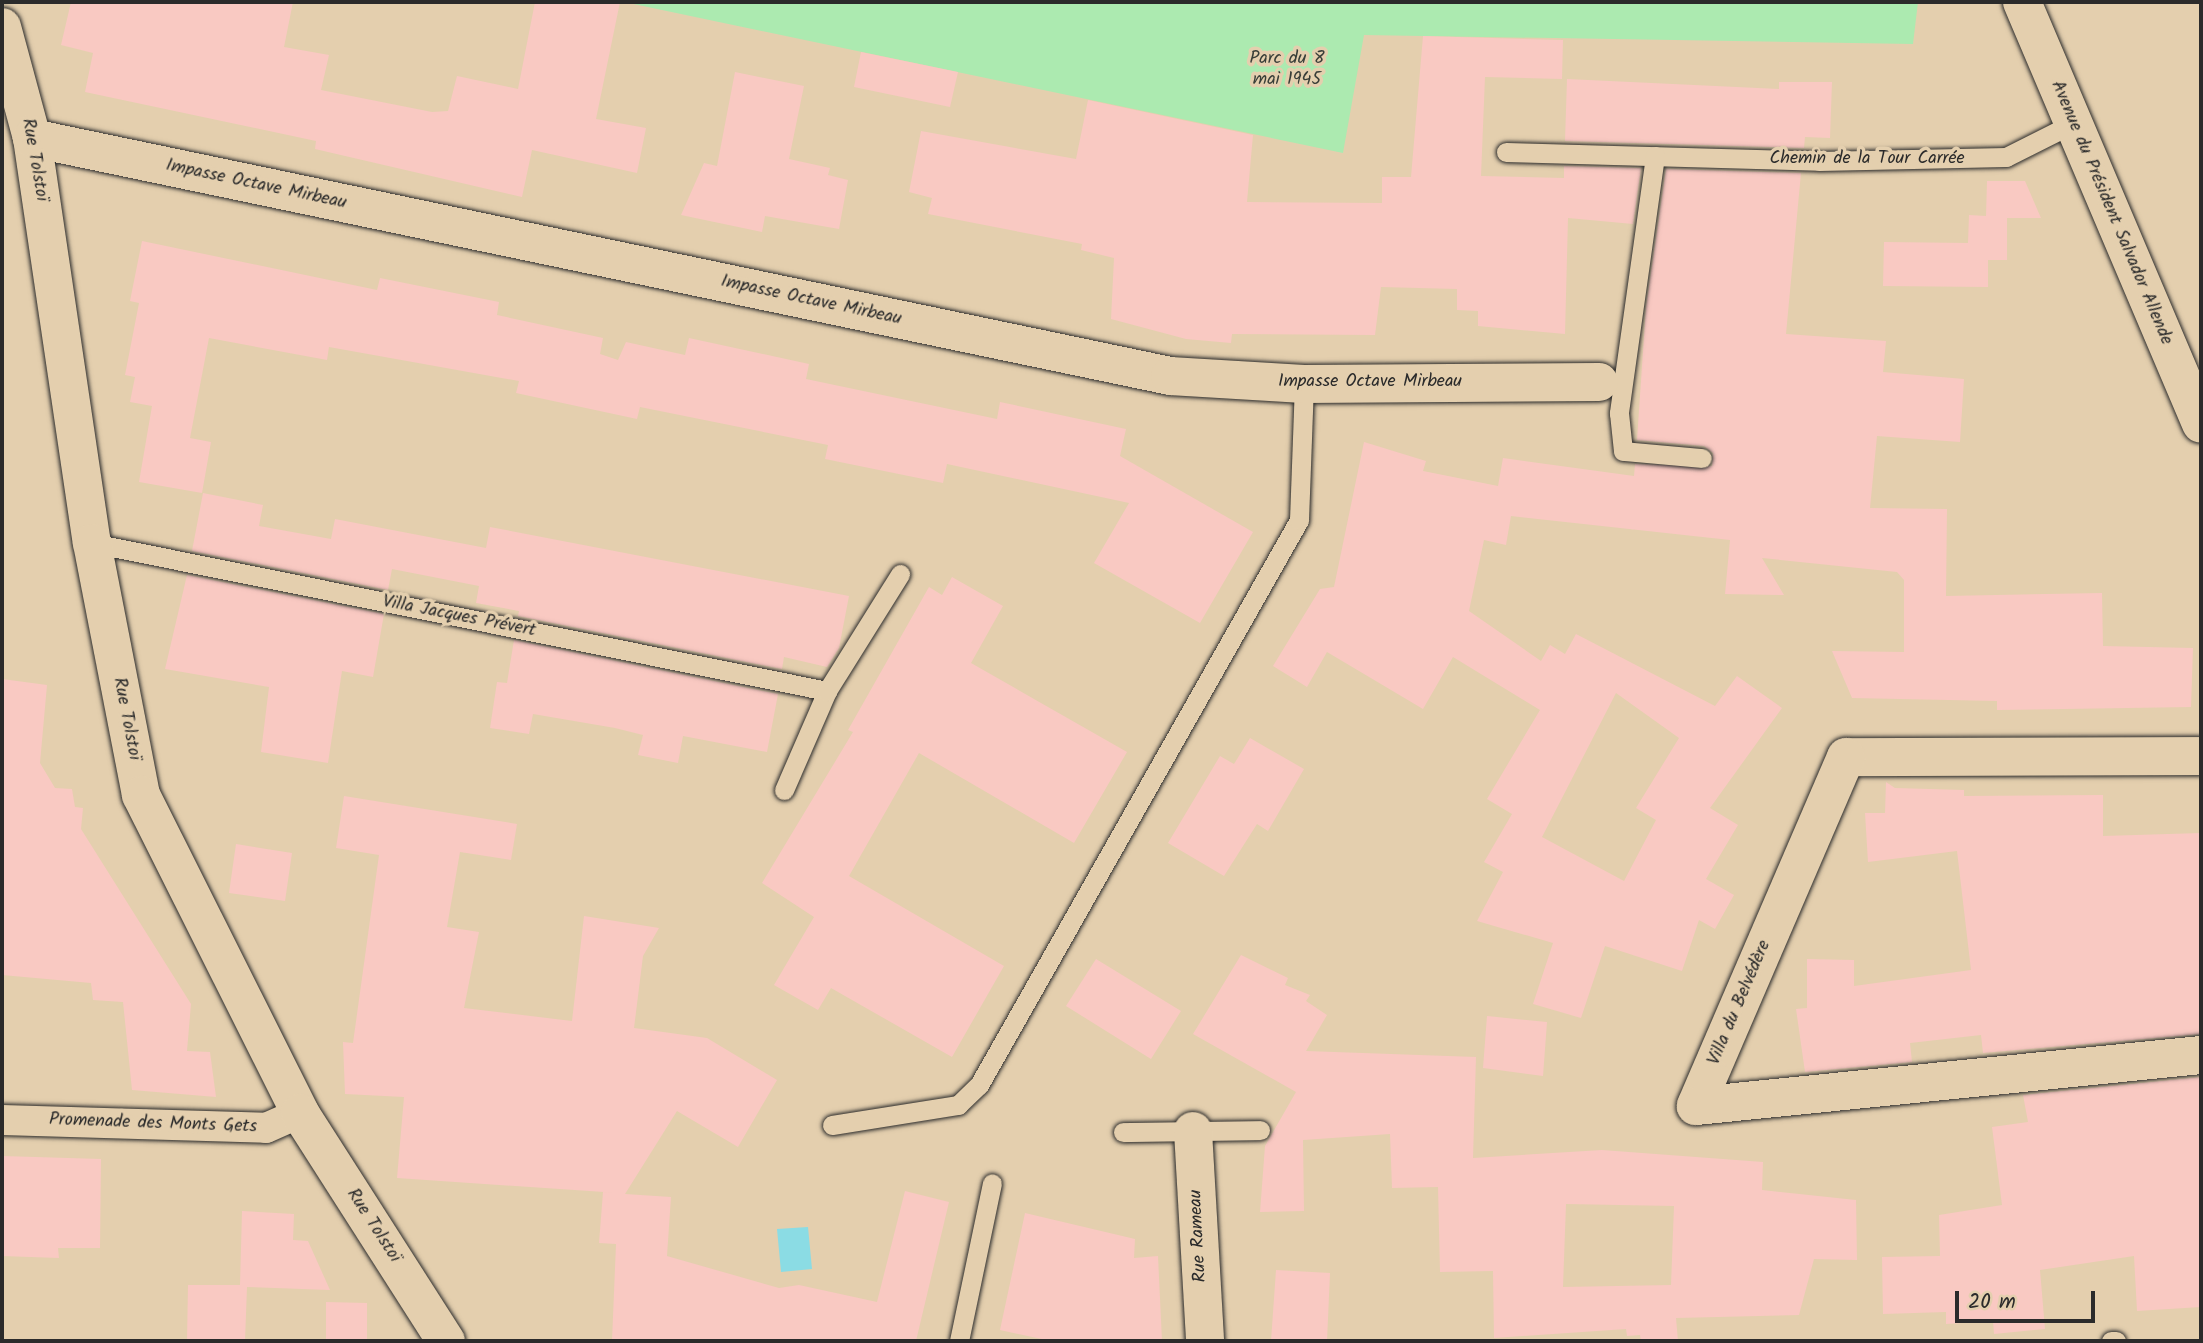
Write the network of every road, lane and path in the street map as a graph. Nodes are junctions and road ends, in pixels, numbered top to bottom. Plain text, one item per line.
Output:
1 (2022, 2) edge
2 (2, 27) edge
3 (2072, 124) junction
4 (32, 138) junction
5 (1506, 152) dead end
6 (1655, 156) junction
7 (1599, 382) dead end
8 (1304, 384) junction
9 (2201, 424) edge
10 (1702, 458) dead end
11 (92, 543) junction
12 (900, 574) dead end
13 (827, 691) junction
14 (2199, 756) dead end
15 (784, 790) dead end
16 (2201, 1055) edge
17 (300, 1113) junction
18 (2, 1119) edge
19 (832, 1125) dead end
20 (1260, 1130) dead end
21 (1194, 1131) junction
22 (1123, 1132) dead end
23 (992, 1183) dead end
24 (446, 1341) edge
25 (959, 1341) edge
26 (1205, 1341) edge

1 - 3 street, Avenue du Président Salvador Allende
2 - 4 street, Rue Tolstoï
3 - 6 lane, Chemin de la Tour Carrée
3 - 9 street, Avenue du Président Salvador Allende
4 - 8 street, Impasse Octave Mirbeau
4 - 11 street, Rue Tolstoï
5 - 6 lane, Chemin de la Tour Carrée
6 - 10 lane
7 - 8 street, Impasse Octave Mirbeau
8 - 19 lane
11 - 13 lane, Villa Jacques Prévert
11 - 17 street, Rue Tolstoï
12 - 13 lane
13 - 15 lane
14 - 16 street, Villa du Belvédère
17 - 18 street, Promenade des Monts Gets
17 - 24 street, Rue Tolstoï
20 - 21 lane
21 - 22 lane
21 - 26 street, Rue Rameau
23 - 25 lane

